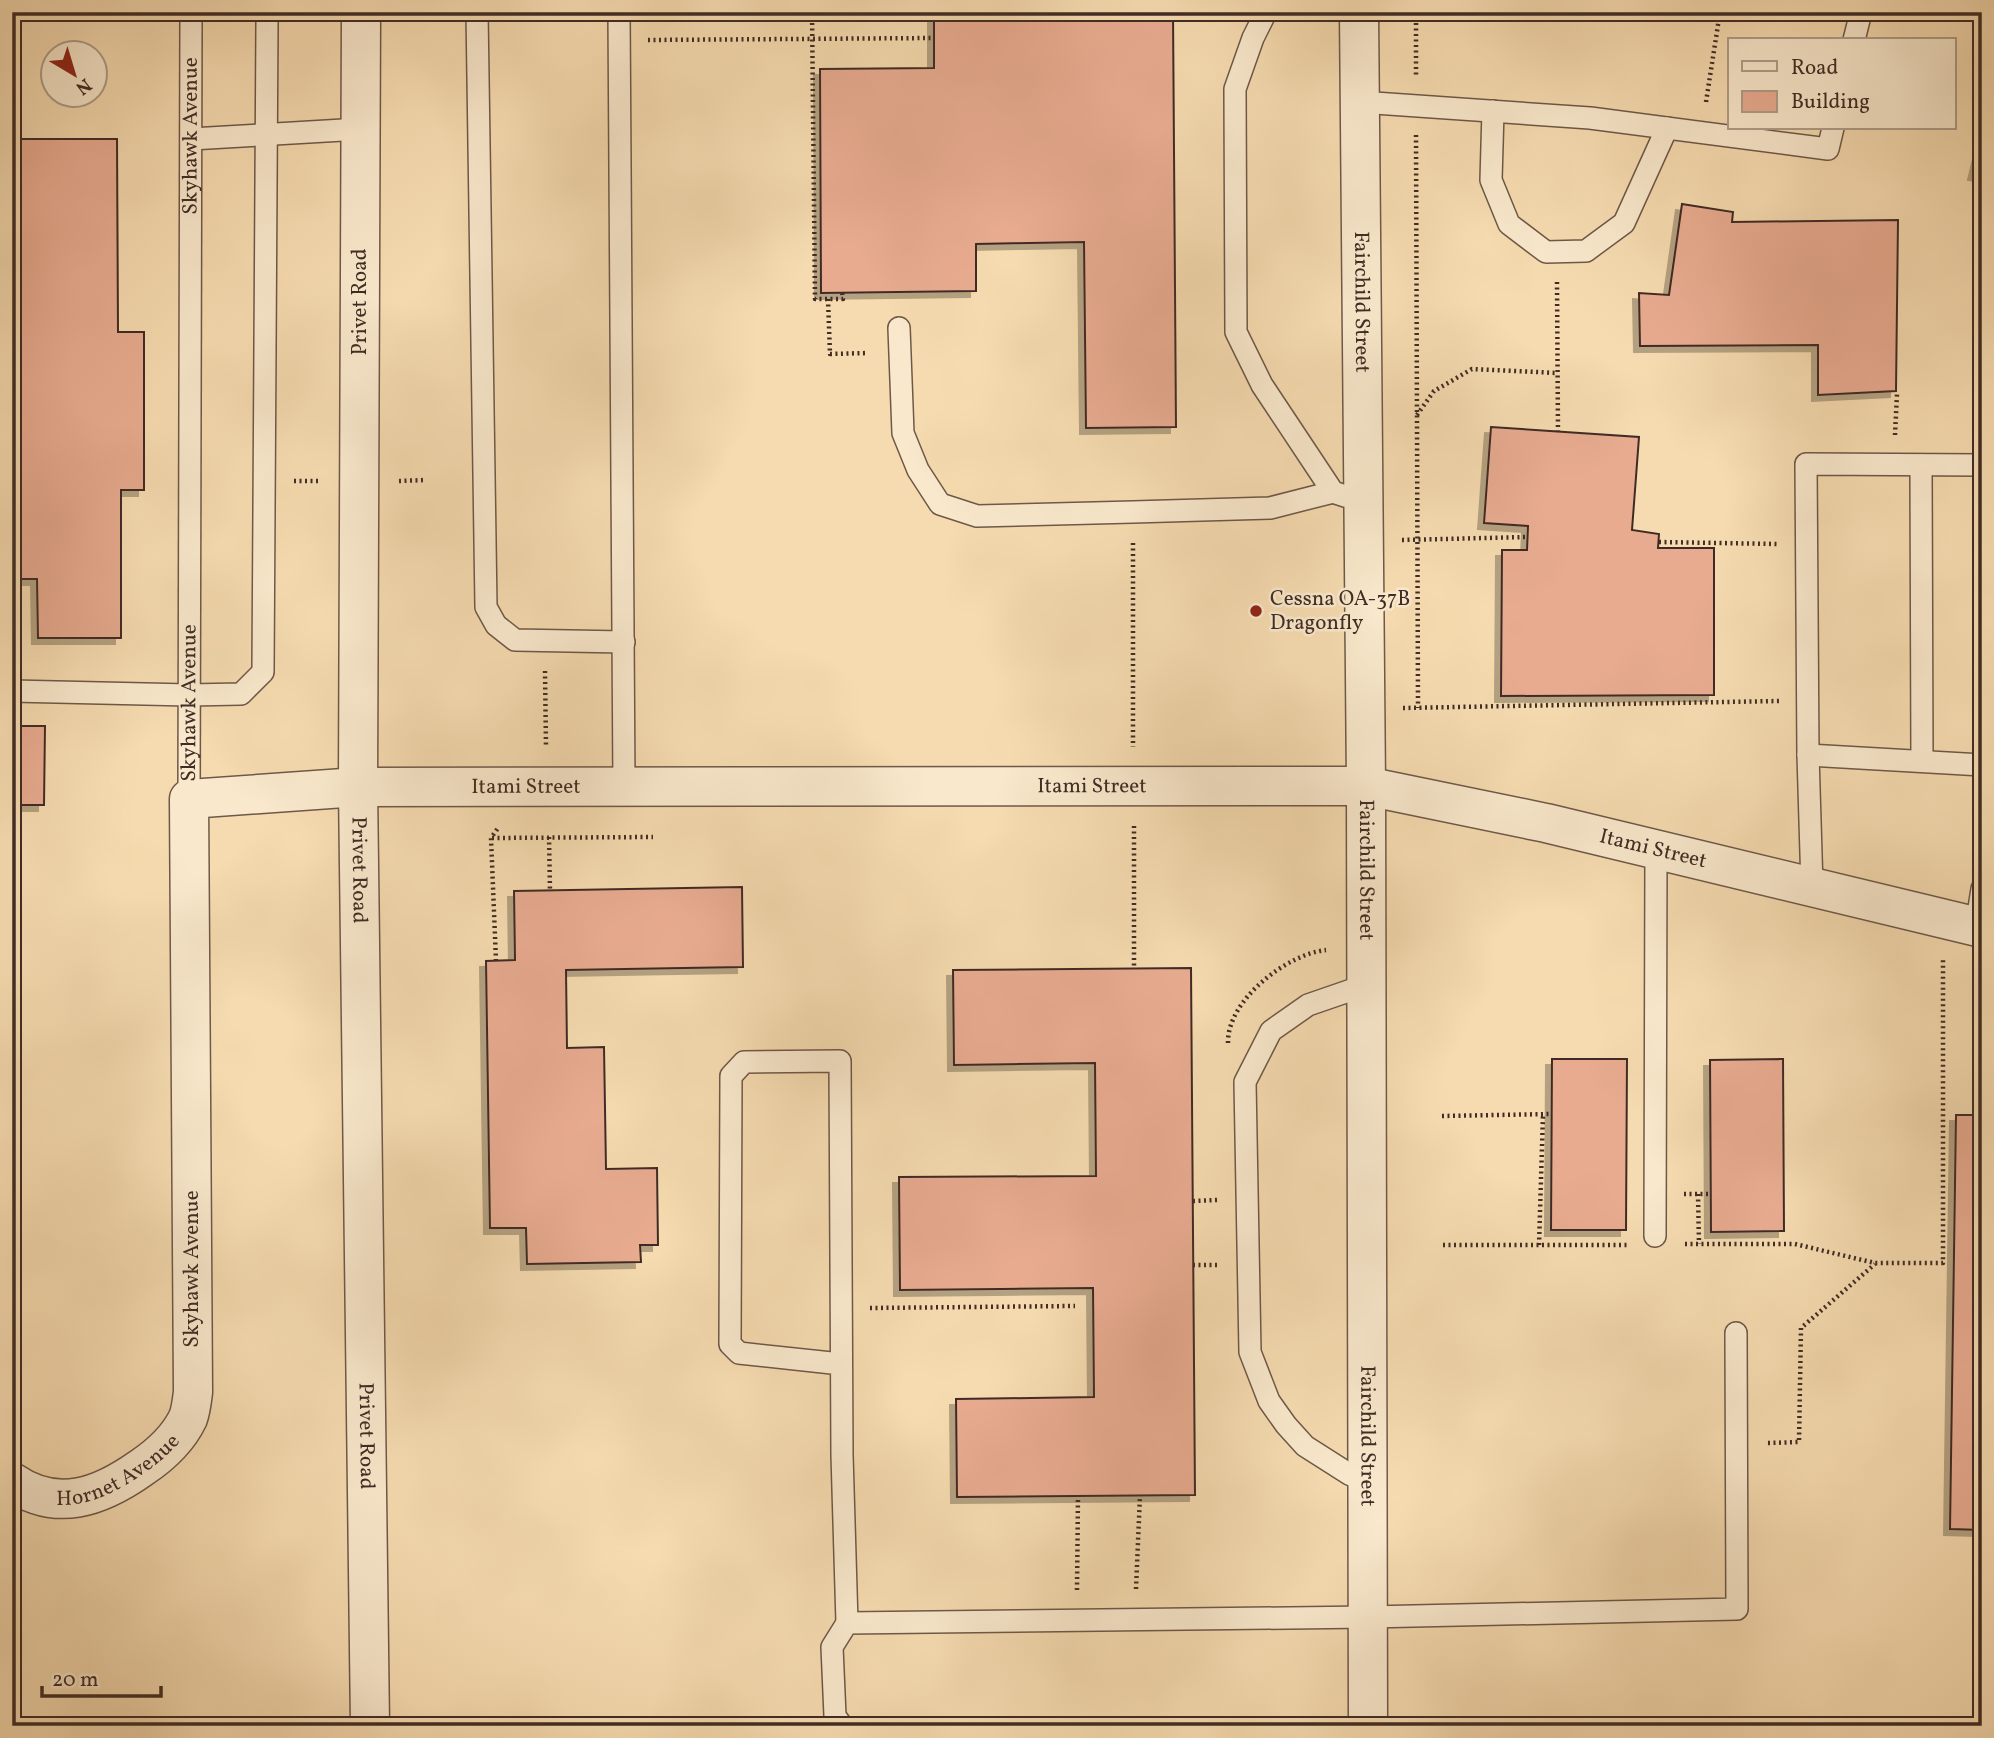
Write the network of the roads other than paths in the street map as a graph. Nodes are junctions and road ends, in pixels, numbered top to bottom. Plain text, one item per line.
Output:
1 (191, 12) edge
2 (361, 12) edge
3 (477, 12) edge
4 (619, 12) edge
5 (1266, 12) edge
6 (1359, 12) edge
7 (1861, 12) edge
8 (267, 22) dead end
9 (1854, 38) edge
10 (1360, 102) junction
11 (1493, 111) junction
12 (1667, 128) junction
13 (360, 129) junction
14 (1833, 130) edge
15 (266, 134) junction
16 (191, 139) junction
17 (899, 328) dead end
18 (1921, 465) junction
19 (1982, 465) edge
20 (1348, 497) junction
21 (624, 642) junction
22 (12, 691) edge
23 (189, 695) junction
24 (1808, 755) junction
25 (1922, 761) junction
26 (1982, 765) edge
27 (1366, 786) junction
28 (624, 787) junction
29 (358, 788) junction
30 (189, 799) junction
31 (1656, 850) junction
32 (1812, 887) junction
33 (1982, 889) edge
34 (1967, 925) edge
35 (1366, 985) junction
36 (1664, 1240) road end
37 (1736, 1333) dead end
38 (841, 1364) junction
39 (193, 1392) joint
40 (12, 1482) edge
41 (1368, 1482) junction
42 (1368, 1617) junction
43 (847, 1623) junction
44 (370, 1726) edge
45 (842, 1726) edge
46 (1368, 1726) edge

1 - 16 lane, Skyhawk Avenue
2 - 13 street, Privet Road
3 - 21 lane
4 - 21 lane
5 - 20 lane
6 - 10 street, Fairchild Street
7 - 9 lane
8 - 15 lane
10 - 11 lane
10 - 20 street, Fairchild Street
11 - 12 lane
11 - 12 lane
12 - 14 lane
13 - 15 lane
13 - 29 street, Privet Road
15 - 16 lane
15 - 23 lane
16 - 23 lane, Skyhawk Avenue
17 - 20 lane
18 - 19 lane
18 - 24 lane
18 - 25 lane
20 - 27 street, Fairchild Street
21 - 28 lane
22 - 23 lane
23 - 30 lane, Skyhawk Avenue
24 - 25 lane
24 - 32 lane
25 - 26 lane
27 - 28 street, Itami Street
27 - 31 street, Itami Street
27 - 35 street, Fairchild Street
28 - 29 street, Itami Street
29 - 30 street, Itami Street
29 - 44 street, Privet Road
30 - 39 street, Skyhawk Avenue
31 - 32 street, Itami Street
31 - 36 lane
32 - 34 street, Itami Street
33 - 34 lane
35 - 41 street, Fairchild Street
35 - 41 lane
37 - 42 lane
38 - 38 lane
38 - 43 lane
39 - 40 street, Hornet Avenue
41 - 42 street, Fairchild Street
42 - 43 lane
42 - 46 street, Fairchild Street
43 - 45 lane

